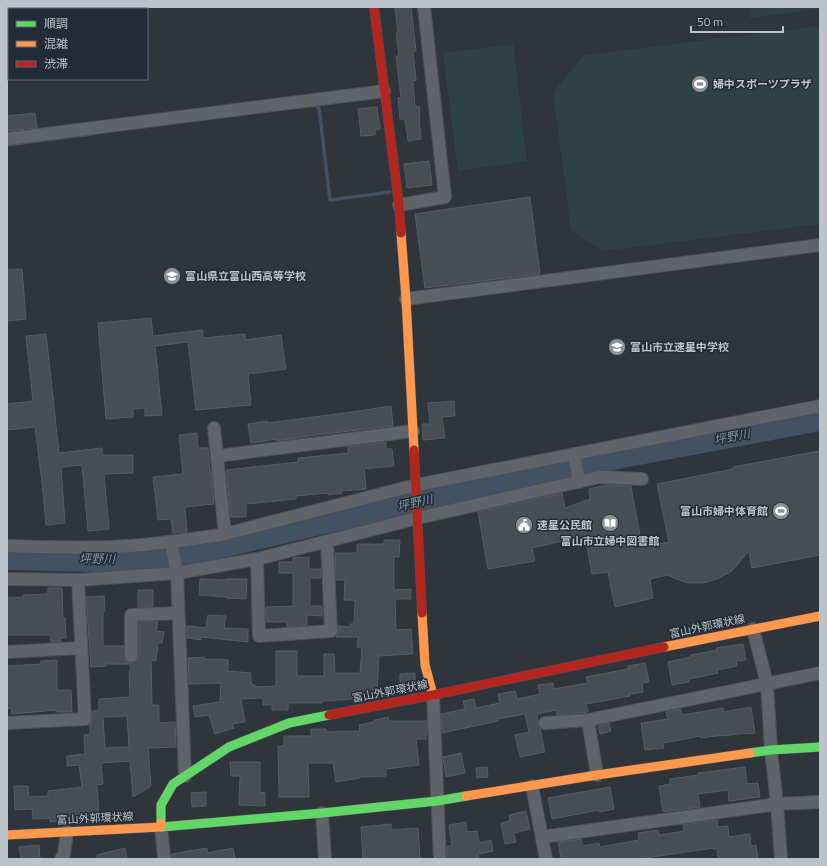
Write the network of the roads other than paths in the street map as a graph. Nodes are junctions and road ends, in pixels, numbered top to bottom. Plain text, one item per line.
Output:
1 (374, 7) edge
2 (424, 7) edge
3 (384, 91) junction
4 (7, 139) edge
5 (399, 205) junction
6 (820, 245) edge
7 (406, 299) junction
8 (820, 406) edge
9 (214, 428) dead end
10 (413, 431) junction
11 (574, 454) junction
12 (217, 456) junction
13 (642, 479) dead end
14 (579, 482) junction
15 (416, 485) junction
16 (418, 518) junction
17 (225, 534) junction
18 (171, 542) junction
19 (327, 542) junction
20 (7, 546) edge
21 (257, 559) junction
22 (177, 573) junction
23 (7, 579) edge
24 (78, 580) junction
25 (178, 613) junction
26 (820, 616) edge
27 (753, 629) junction
28 (81, 648) junction
29 (7, 652) edge
30 (131, 656) dead end
31 (820, 673) edge
32 (767, 684) junction
33 (433, 695) junction
34 (588, 720) junction
35 (7, 723) edge
36 (545, 723) dead end
37 (820, 747) edge
38 (771, 750) junction
39 (597, 775) junction
40 (185, 776) junction
41 (532, 786) junction
42 (437, 801) junction
43 (820, 802) edge
44 (777, 804) junction
45 (322, 814) junction
46 (161, 827) junction
47 (7, 831) edge
48 (67, 832) junction
49 (542, 837) junction
50 (61, 859) edge
51 (165, 859) edge
52 (325, 859) edge
53 (440, 859) edge
54 (546, 859) edge
55 (781, 859) edge

1 - 3 street
2 - 5 street
3 - 4 street
3 - 5 street
5 - 7 street
6 - 7 street
7 - 10 street
8 - 11 street
9 - 12 street
10 - 12 street
10 - 15 street
11 - 14 street
11 - 15 street
12 - 17 street
13 - 14 street
14 - 16 street
15 - 16 street
15 - 17 street
16 - 19 street
16 - 33 street
17 - 18 street
18 - 20 street
18 - 22 street
19 - 21 street
19 - 21 street
21 - 22 street
22 - 24 street
22 - 25 street
23 - 24 street
24 - 28 street
25 - 30 street
25 - 40 street
26 - 27 street, 富山外郭環状線
27 - 32 street
27 - 33 street, 富山外郭環状線
28 - 29 street
28 - 35 street
31 - 32 street
32 - 34 street
32 - 38 street
33 - 40 street, 富山外郭環状線
33 - 42 street
34 - 36 street
34 - 39 street
37 - 38 street
38 - 39 street
38 - 44 street
39 - 41 street
40 - 46 street, 富山外郭環状線
41 - 42 street
41 - 49 street
42 - 45 street
42 - 53 street
43 - 44 street
44 - 49 street
44 - 55 street
45 - 46 street
45 - 52 street
46 - 48 street, 富山外郭環状線
46 - 51 street
47 - 48 street, 富山外郭環状線
48 - 50 street
49 - 54 street

